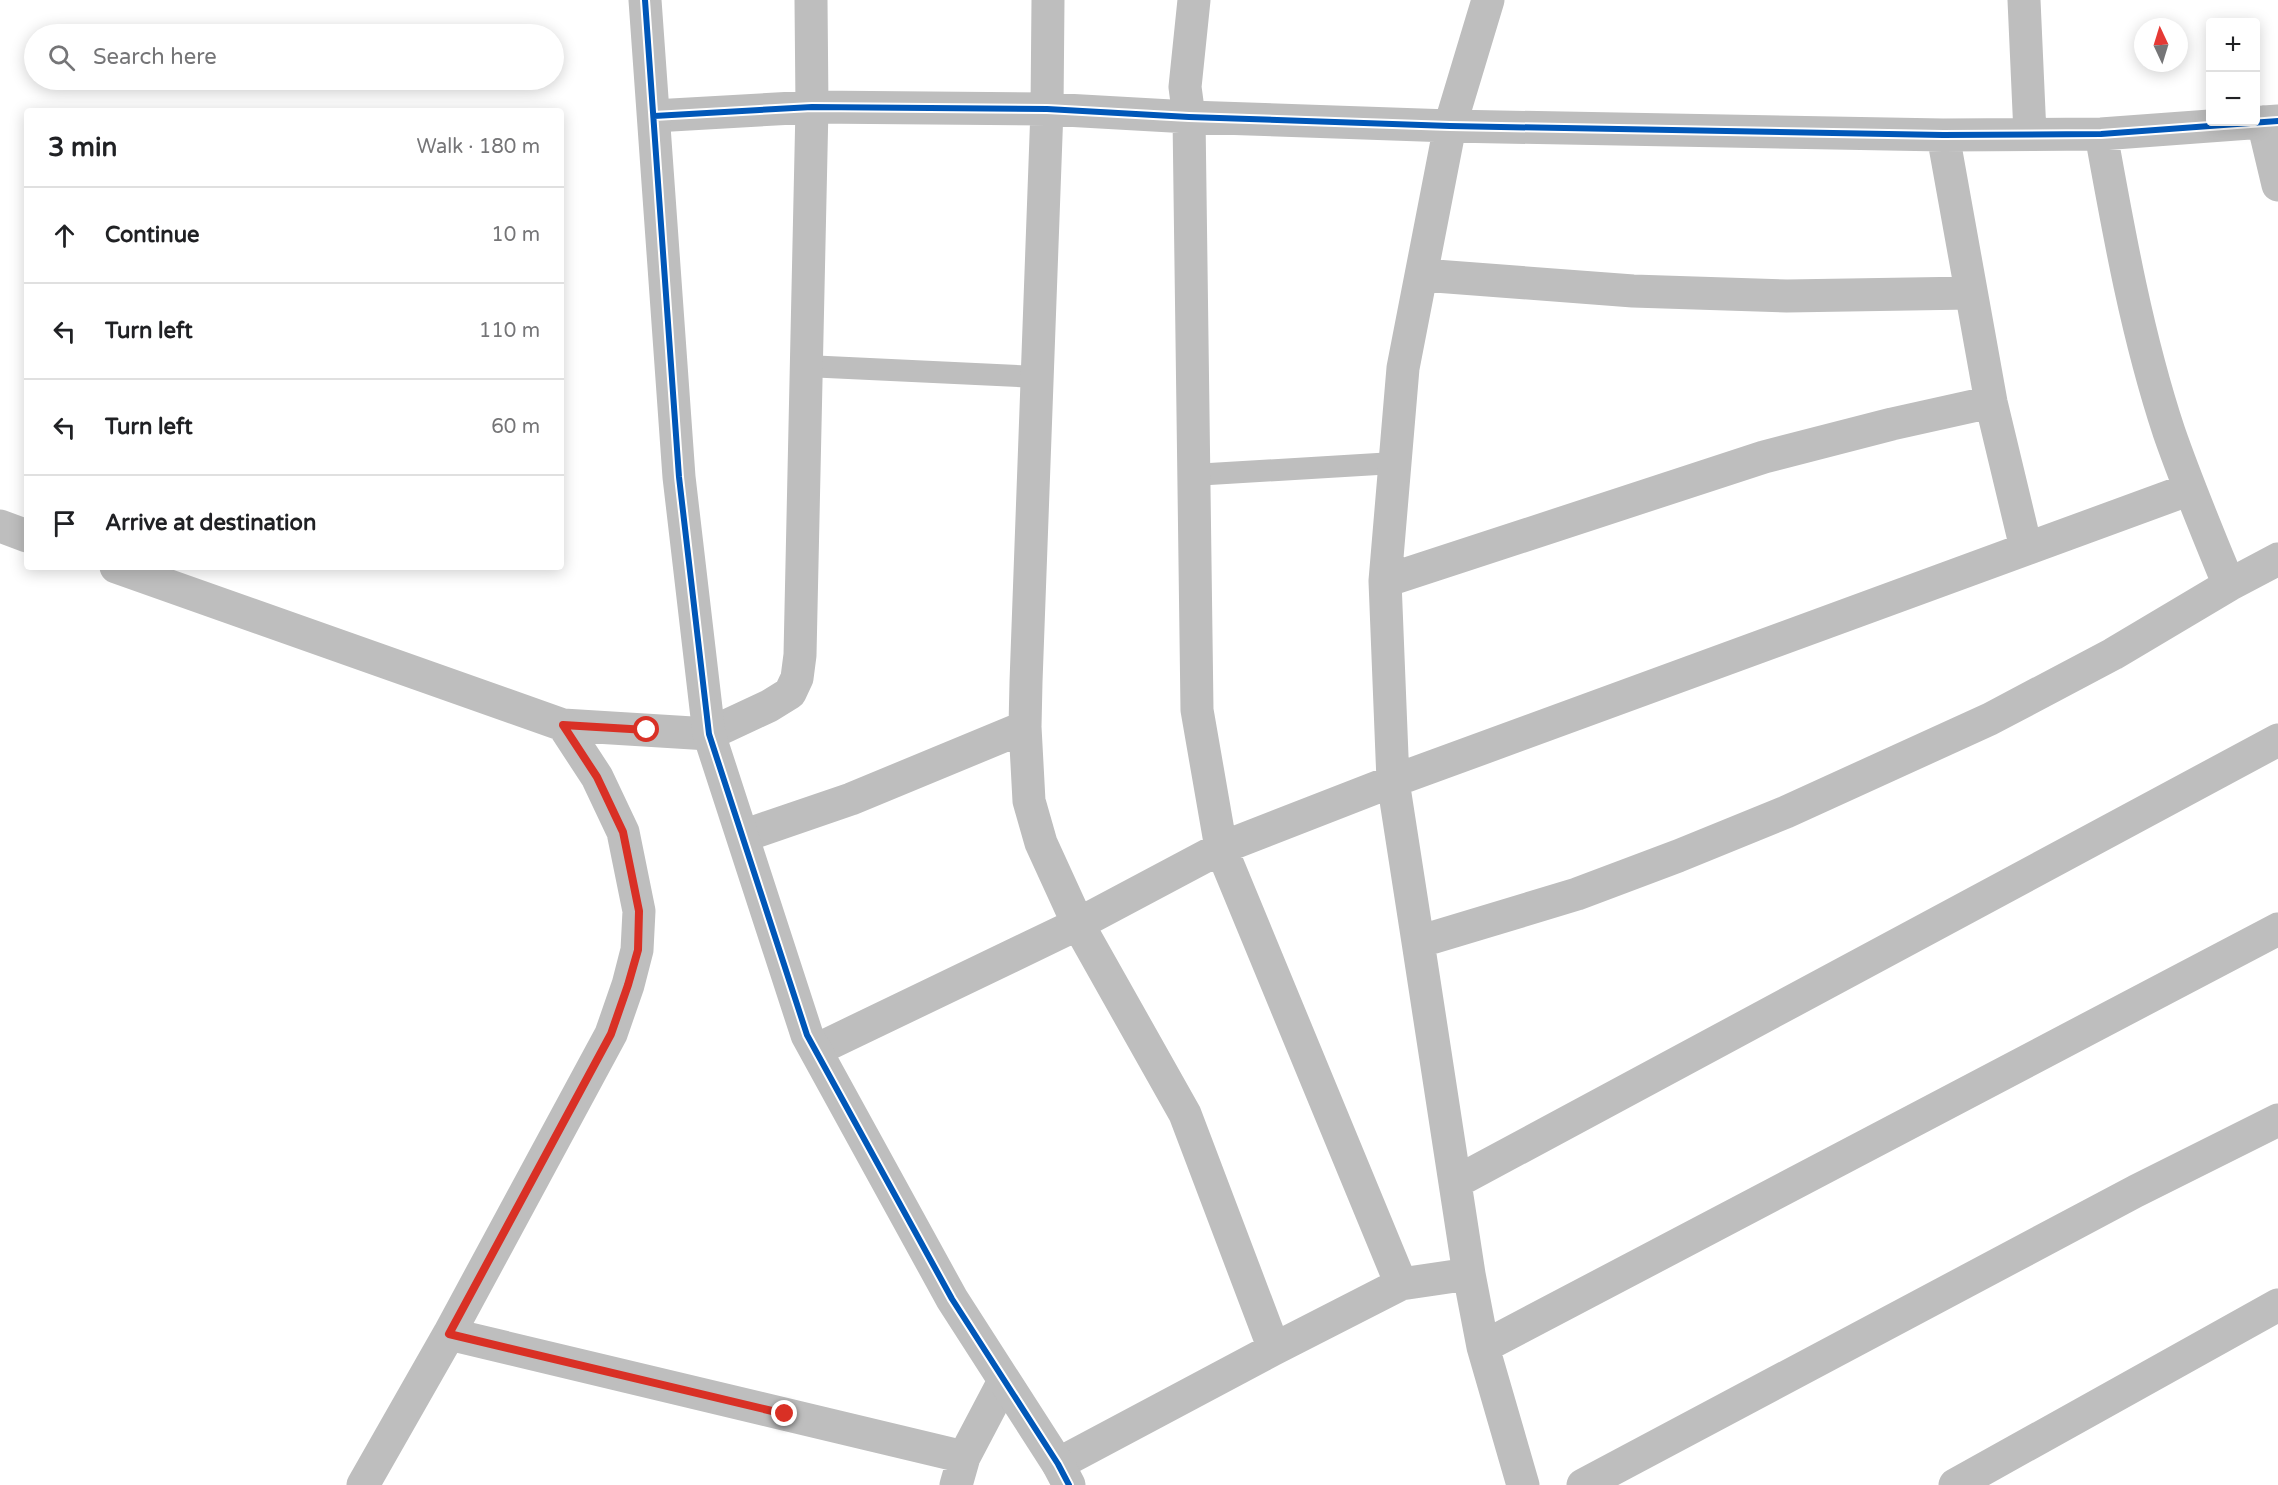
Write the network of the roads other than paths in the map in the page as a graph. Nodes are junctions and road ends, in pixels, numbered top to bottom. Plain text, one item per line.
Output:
1 (645, 0) edge
2 (811, 0) edge
3 (1048, 0) edge
4 (1194, 0) edge
5 (1488, 0) edge
6 (2024, 0) edge
7 (812, 107) junction
8 (1047, 109) junction
9 (654, 116) junction
10 (1189, 117) junction
11 (2271, 122) edge
12 (1450, 126) junction
13 (2030, 134) junction
14 (2101, 134) junction
15 (1943, 135) junction
16 (2278, 185) edge
17 (1422, 275) junction
18 (1971, 293) junction
19 (806, 366) junction
20 (1037, 377) junction
21 (1991, 402) junction
22 (1394, 463) junction
23 (1193, 475) junction
24 (2190, 489) junction
25 (0, 526) edge
26 (24, 535) edge
27 (2026, 548) junction
28 (2278, 560) edge
29 (124, 570) edge
30 (1385, 581) junction
31 (2229, 585) junction
32 (563, 725) junction
33 (1025, 727) junction
34 (710, 734) junction
35 (2278, 740) edge
36 (1393, 781) junction
37 (743, 836) junction
38 (1221, 848) junction
39 (1078, 924) junction
40 (2278, 929) edge
41 (1418, 942) junction
42 (816, 1050) junction
43 (2278, 1120) edge
44 (1456, 1182) junction
45 (1469, 1274) junction
46 (1401, 1284) junction
47 (2278, 1305) edge
48 (449, 1334) junction
49 (1483, 1347) junction
50 (1274, 1349) junction
51 (1004, 1381) junction
52 (960, 1471) edge
53 (1064, 1474) edge
54 (363, 1485) edge
55 (1523, 1485) edge
56 (1582, 1485) edge
57 (1955, 1485) edge

1 - 9 street
2 - 7 street
3 - 8 street
4 - 10 street
5 - 12 street
6 - 13 street
7 - 8 street
7 - 9 street
7 - 19 street
8 - 10 street
8 - 20 street
9 - 34 street
10 - 12 street
10 - 23 street
11 - 14 street
11 - 16 street
12 - 15 street
12 - 17 street
13 - 14 street
13 - 15 street
14 - 24 street
15 - 18 street
17 - 18 street
17 - 22 street
18 - 21 street
19 - 20 lane
19 - 34 street
20 - 33 street
21 - 27 street
21 - 30 street
22 - 23 lane
22 - 30 street
23 - 38 street
24 - 27 street
24 - 31 street
25 - 26 street
27 - 36 street
28 - 31 street
29 - 32 street
30 - 36 street
31 - 41 street
32 - 34 street
32 - 48 street
33 - 37 street
33 - 39 street
34 - 37 street
35 - 44 street
36 - 38 street
36 - 41 street
37 - 42 street
38 - 39 street
38 - 46 street
39 - 42 street
39 - 50 street
40 - 49 street
41 - 44 street
42 - 51 street
43 - 56 street
44 - 45 street
45 - 46 street
45 - 49 street
46 - 50 street
47 - 57 street
48 - 52 street
48 - 54 street
49 - 55 street
50 - 53 street
51 - 52 street
51 - 53 street

